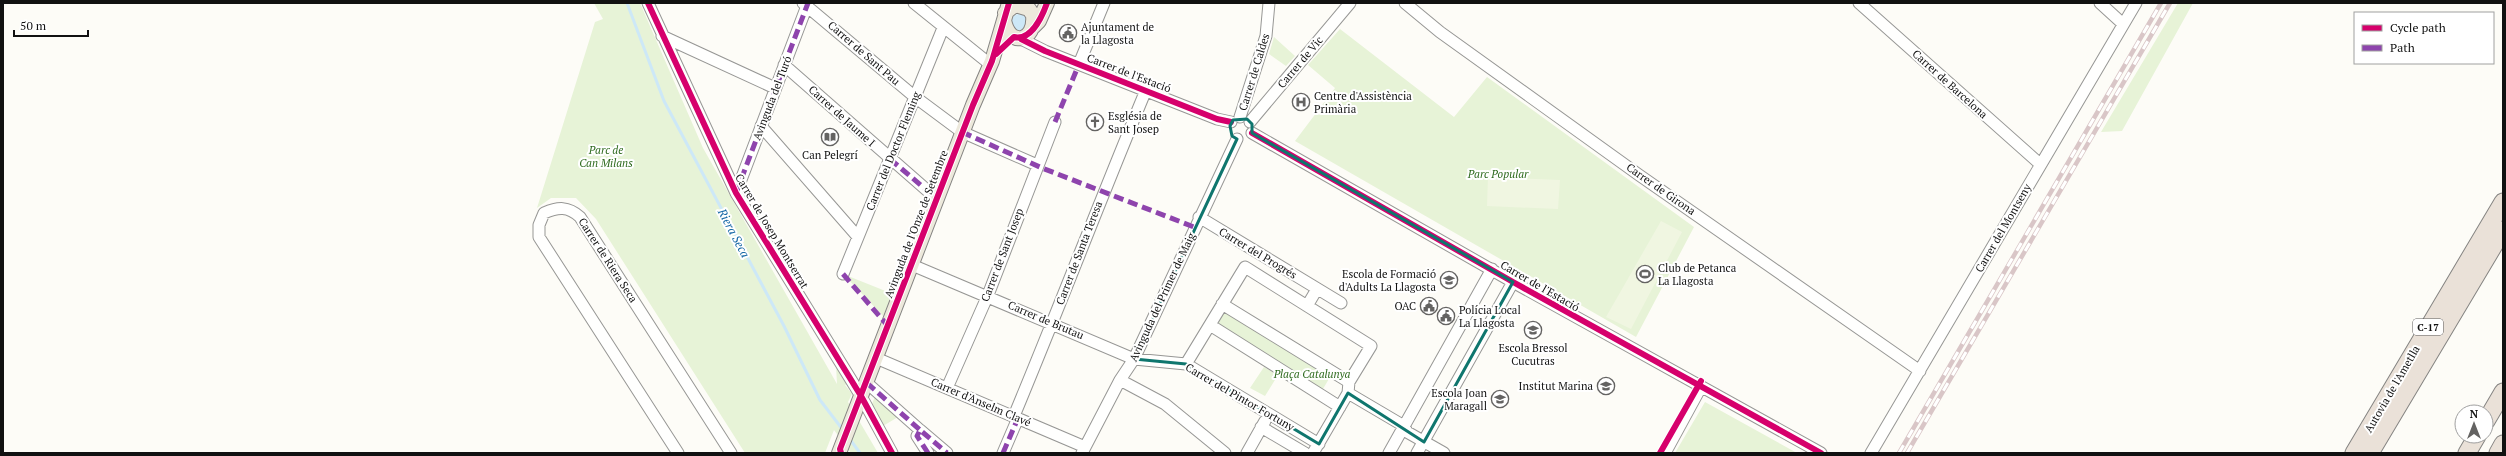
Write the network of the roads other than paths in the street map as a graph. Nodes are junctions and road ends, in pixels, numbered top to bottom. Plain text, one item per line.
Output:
1 (648, 3) edge
2 (914, 3) edge
3 (1047, 3) edge
4 (1104, 3) edge
5 (1269, 3) edge
6 (1350, 3) edge
7 (1405, 3) edge
8 (1859, 3) edge
9 (2100, 3) edge
10 (2136, 3) edge
11 (806, 4) edge
12 (1006, 12) edge
13 (2123, 24) junction
14 (1033, 27) junction
15 (943, 28) junction
16 (662, 36) junction
17 (1017, 38) junction
18 (991, 63) junction
19 (1079, 64) junction
20 (784, 65) junction
21 (775, 88) junction
22 (1146, 90) junction
23 (915, 97) junction
24 (1241, 120) junction
25 (1055, 122) dead end
26 (761, 126) junction
27 (962, 132) junction
28 (1252, 133) junction
29 (1237, 139) junction
30 (890, 159) junction
31 (2040, 164) junction
32 (1036, 165) junction
33 (736, 193) junction
34 (937, 199) junction
35 (2503, 202) edge
36 (1199, 217) junction
37 (2503, 230) edge
38 (858, 237) junction
39 (912, 265) junction
40 (1492, 269) junction
41 (843, 274) dead end
42 (1513, 282) junction
43 (1317, 289) junction
44 (988, 295) junction
45 (1341, 303) dead end
46 (1222, 304) junction
47 (1307, 306) junction
48 (1053, 323) junction
49 (1210, 325) junction
50 (876, 358) junction
51 (1134, 359) junction
52 (1186, 364) junction
53 (1920, 371) junction
54 (1120, 380) junction
55 (867, 383) junction
56 (1349, 387) junction
57 (1701, 387) junction
58 (947, 388) junction
59 (2503, 392) edge
60 (861, 396) junction
61 (1340, 407) junction
62 (2494, 407) edge
63 (1269, 413) junction
64 (1016, 417) junction
65 (1404, 426) junction
66 (1261, 427) junction
67 (920, 430) junction
68 (1424, 442) junction
69 (2472, 444) edge
70 (2503, 444) edge
71 (1316, 448) edge
72 (1084, 450) edge
73 (838, 452) edge
74 (678, 453) edge
75 (731, 453) edge
76 (892, 453) edge
77 (928, 453) edge
78 (947, 453) edge
79 (1002, 453) edge
80 (1225, 453) edge
81 (1247, 453) edge
82 (1305, 453) edge
83 (1389, 453) edge
84 (1417, 453) edge
85 (1444, 453) edge
86 (1665, 453) edge
87 (1821, 453) edge
88 (1872, 453) edge
89 (2354, 453) edge
90 (2370, 453) edge
91 (2467, 453) edge
92 (2498, 453) edge

1 - 16 street, Carrer de Josep Montserrat
2 - 15 street
3 - 14 main road
4 - 19 street
5 - 24 street, Carrer de Caldes
6 - 24 street, Carrer de Vic
7 - 53 street, Carrer de Girona
8 - 31 street, Carrer de Barcelona
9 - 13 street
10 - 13 street, Carrer del Montseny
11 - 20 street, Avinguda del Turó
11 - 23 street, Carrer de Sant Pau
12 - 14 main road
12 - 17 main road
12 - 18 main road, Avinguda de l'Onze de Setembre
13 - 31 street, Carrer del Montseny
14 - 17 main road
15 - 18 street
15 - 23 street, Carrer del Doctor Fleming
16 - 21 street
16 - 33 street, Carrer de Josep Montserrat
17 - 18 main road, Avinguda de l'Onze de Setembre
17 - 19 street, Carrer de l'Estació
18 - 27 main road, Avinguda de l'Onze de Setembre
19 - 22 street, Carrer de l'Estació
20 - 21 street, Avinguda del Turó
20 - 30 street, Carrer de Jaume I
21 - 26 street, Avinguda del Turó
22 - 24 street, Carrer de l'Estació
22 - 48 street, Carrer de Santa Teresa
23 - 27 street, Carrer de Sant Pau
23 - 30 street, Carrer del Doctor Fleming
24 - 28 street
24 - 29 street
25 - 32 street, Carrer de Sant Josep
26 - 33 street, Avinguda del Turó
26 - 38 street
27 - 32 street, Carrer de Sant Pau
27 - 34 main road, Avinguda de l'Onze de Setembre
28 - 29 street
28 - 40 street, Carrer de l'Estació
29 - 36 street, Avinguda del Primer de Maig
30 - 34 street, Carrer de Jaume I
30 - 38 street, Carrer del Doctor Fleming
31 - 53 street, Carrer del Montseny
32 - 44 street, Carrer de Sant Josep
33 - 60 street, Carrer de Josep Montserrat
34 - 39 main road, Avinguda de l'Onze de Setembre
35 - 89 highway, Autovia de l'Ametlla / C-17
36 - 43 street, Carrer del Progrés
36 - 51 street, Avinguda del Primer de Maig
37 - 90 highway, C-17
38 - 41 street, Carrer del Doctor Fleming
39 - 44 street, Carrer de Brutau
39 - 50 main road, Avinguda de l'Onze de Setembre
40 - 42 street, Carrer de l'Estació
40 - 65 street
42 - 57 street, Carrer de l'Estació
42 - 68 street
43 - 45 street, Carrer del Progrés
43 - 47 street
44 - 48 street, Carrer de Brutau
44 - 58 street, Carrer de Sant Josep
46 - 47 street, Carrer del Progrés
46 - 49 street
46 - 56 street
47 - 56 street, Carrer del Progrés
48 - 51 street, Carrer de Brutau
48 - 64 street, Carrer de Santa Teresa
49 - 52 street
49 - 61 street
50 - 55 main road, Avinguda de l'Onze de Setembre
50 - 58 street, Carrer d'Anselm Clavé
51 - 52 street, Carrer del Pintor Fortuny
51 - 54 street, Avinguda del Primer de Maig
52 - 63 street, Carrer del Pintor Fortuny
53 - 88 street, Carrer del Montseny
54 - 72 street, Avinguda del Primer de Maig
54 - 80 street
55 - 60 main road, Avinguda de l'Onze de Setembre
55 - 67 street
56 - 61 street
56 - 65 street
57 - 86 street
57 - 87 street, Carrer de l'Estació
58 - 64 street, Carrer d'Anselm Clavé
59 - 62 highway
60 - 73 main road, Avinguda de l'Onze de Setembre
60 - 76 street, Carrer de Josep Montserrat
61 - 71 street
63 - 66 street
63 - 71 street, Carrer del Pintor Fortuny
64 - 72 street, Carrer d'Anselm Clavé
64 - 79 street, Carrer de Santa Teresa
65 - 68 street
65 - 83 street
66 - 81 street
66 - 82 street, Carrer del Pintor Fortuny
67 - 77 street
67 - 78 street
68 - 84 street
68 - 85 street
69 - 91 highway
70 - 92 highway
74 - 75 street, Carrer de Riera Seca

